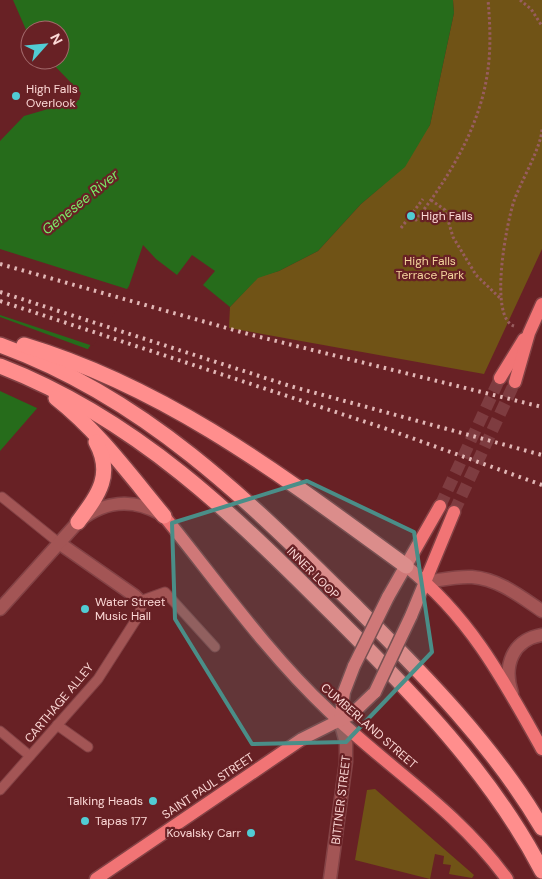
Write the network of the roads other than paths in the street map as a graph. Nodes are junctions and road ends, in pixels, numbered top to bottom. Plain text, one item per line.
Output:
1 (542, 304) edge
2 (529, 333) junction
3 (0, 339) edge
4 (0, 345) edge
5 (2, 367) edge
6 (81, 372) junction
7 (500, 378) tunnel mouth
8 (515, 382) tunnel mouth
9 (54, 393) junction
10 (83, 422) junction
11 (2, 497) dead end
12 (440, 506) tunnel mouth
13 (454, 512) tunnel mouth
14 (164, 516) junction
15 (78, 522) junction
16 (59, 543) junction
17 (406, 566) junction
18 (426, 582) junction
19 (140, 601) junction
20 (0, 610) edge
21 (542, 611) edge
22 (542, 635) edge
23 (215, 647) dead end
24 (512, 695) junction
25 (340, 721) junction
26 (57, 725) junction
27 (0, 731) edge
28 (88, 747) dead end
29 (542, 749) edge
30 (30, 756) junction
31 (0, 790) edge
32 (542, 828) edge
33 (542, 871) edge
34 (96, 879) edge
35 (330, 879) edge
36 (507, 879) edge

1 - 2 main road
2 - 7 main road
2 - 8 main road
3 - 6 highway
4 - 6 highway, INNER LOOP
5 - 9 highway, INNER LOOP
6 - 17 highway
6 - 32 highway, INNER LOOP
9 - 10 highway
9 - 33 highway, INNER LOOP
10 - 14 highway
10 - 15 highway
11 - 16 lane
12 - 17 main road
13 - 18 main road, SAINT PAUL STREET
14 - 15 street
14 - 25 main road, CUMBERLAND STREET
15 - 16 street
16 - 19 street
16 - 20 street
17 - 18 main road
17 - 25 main road, bridge
18 - 21 street
18 - 24 main road
18 - 25 main road, SAINT PAUL STREET, bridge
19 - 23 lane
19 - 26 lane, CARTHAGE ALLEY
22 - 24 street
24 - 29 main road
25 - 34 main road, SAINT PAUL STREET
25 - 35 street, BITTNER STREET
25 - 36 main road, CUMBERLAND STREET
26 - 28 lane
26 - 30 lane, CARTHAGE ALLEY
27 - 30 lane
30 - 31 lane, CARTHAGE ALLEY

